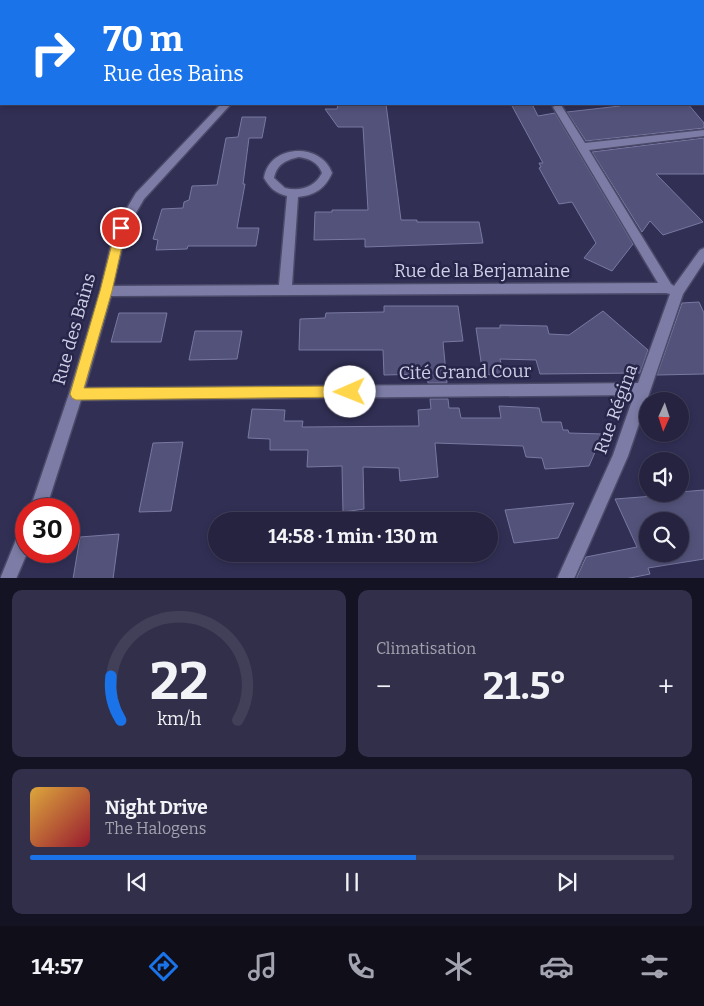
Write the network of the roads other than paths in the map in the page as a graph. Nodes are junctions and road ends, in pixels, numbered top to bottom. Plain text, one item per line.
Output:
1 (225, 105) edge
2 (558, 107) dead end
3 (704, 133) edge
4 (582, 147) junction
5 (293, 194) junction
6 (704, 253) edge
7 (285, 290) junction
8 (672, 290) junction
9 (106, 291) junction
10 (644, 389) junction
11 (76, 394) junction
12 (42, 498) edge
13 (15, 560) edge
14 (7, 578) edge
15 (565, 578) edge

1 - 9 street, Rue des Bains
2 - 4 street
3 - 4 street
4 - 8 street
5 - 5 street
5 - 7 street
6 - 8 street, Rue Régina
7 - 8 street, Rue de la Berjamaine
7 - 9 street, Rue de la Berjamaine
8 - 10 street, Rue Régina
9 - 11 street, Rue des Bains
10 - 11 street, Cité Grand Cour
10 - 15 street, Rue Régina
11 - 12 street, Rue des Bains
13 - 14 street

